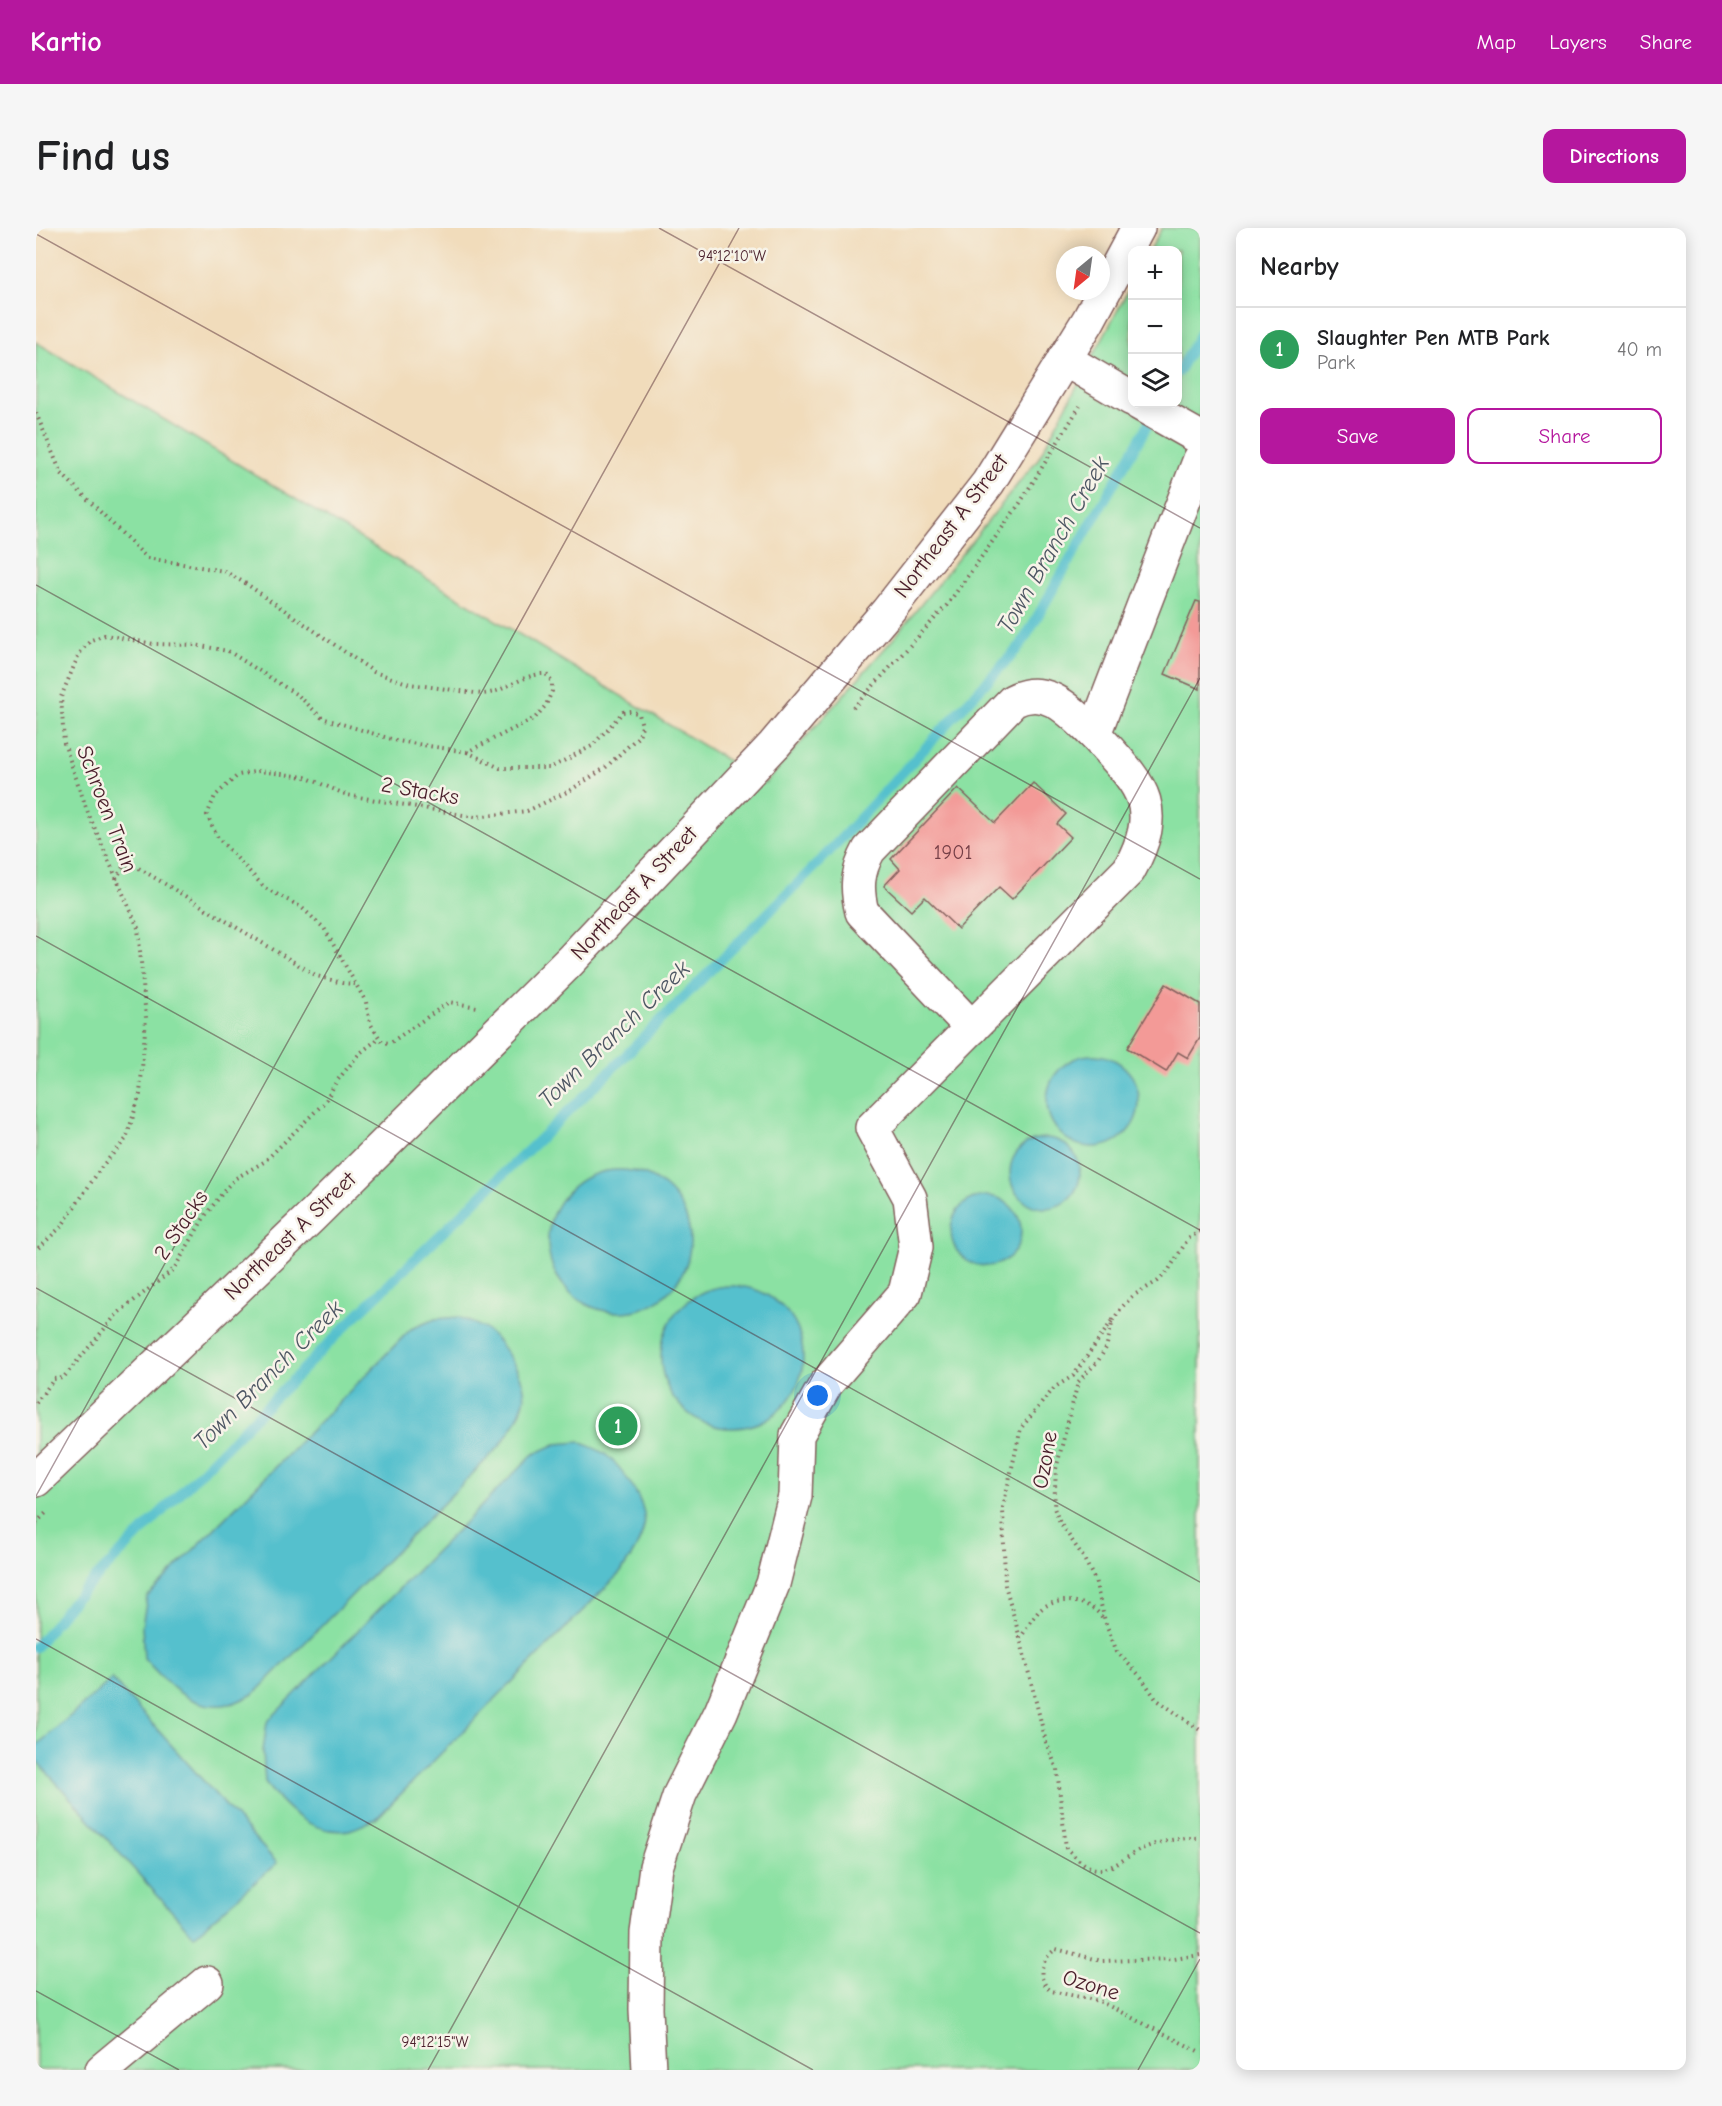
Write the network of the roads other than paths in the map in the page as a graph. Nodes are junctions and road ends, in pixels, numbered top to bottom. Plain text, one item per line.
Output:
1 (1138, 228) edge
2 (1065, 359) junction
3 (1128, 396) edge
4 (1148, 408) edge
5 (1187, 431) edge
6 (1200, 459) edge
7 (1094, 734) junction
8 (972, 1028) junction
9 (36, 1480) edge
10 (207, 1983) dead end
11 (102, 2070) edge
12 (649, 2070) edge

1 - 2 street, Northeast A Street
2 - 3 street
2 - 9 street, Northeast A Street
4 - 5 street
6 - 7 street
7 - 8 street
7 - 8 street
8 - 12 street
10 - 11 street

